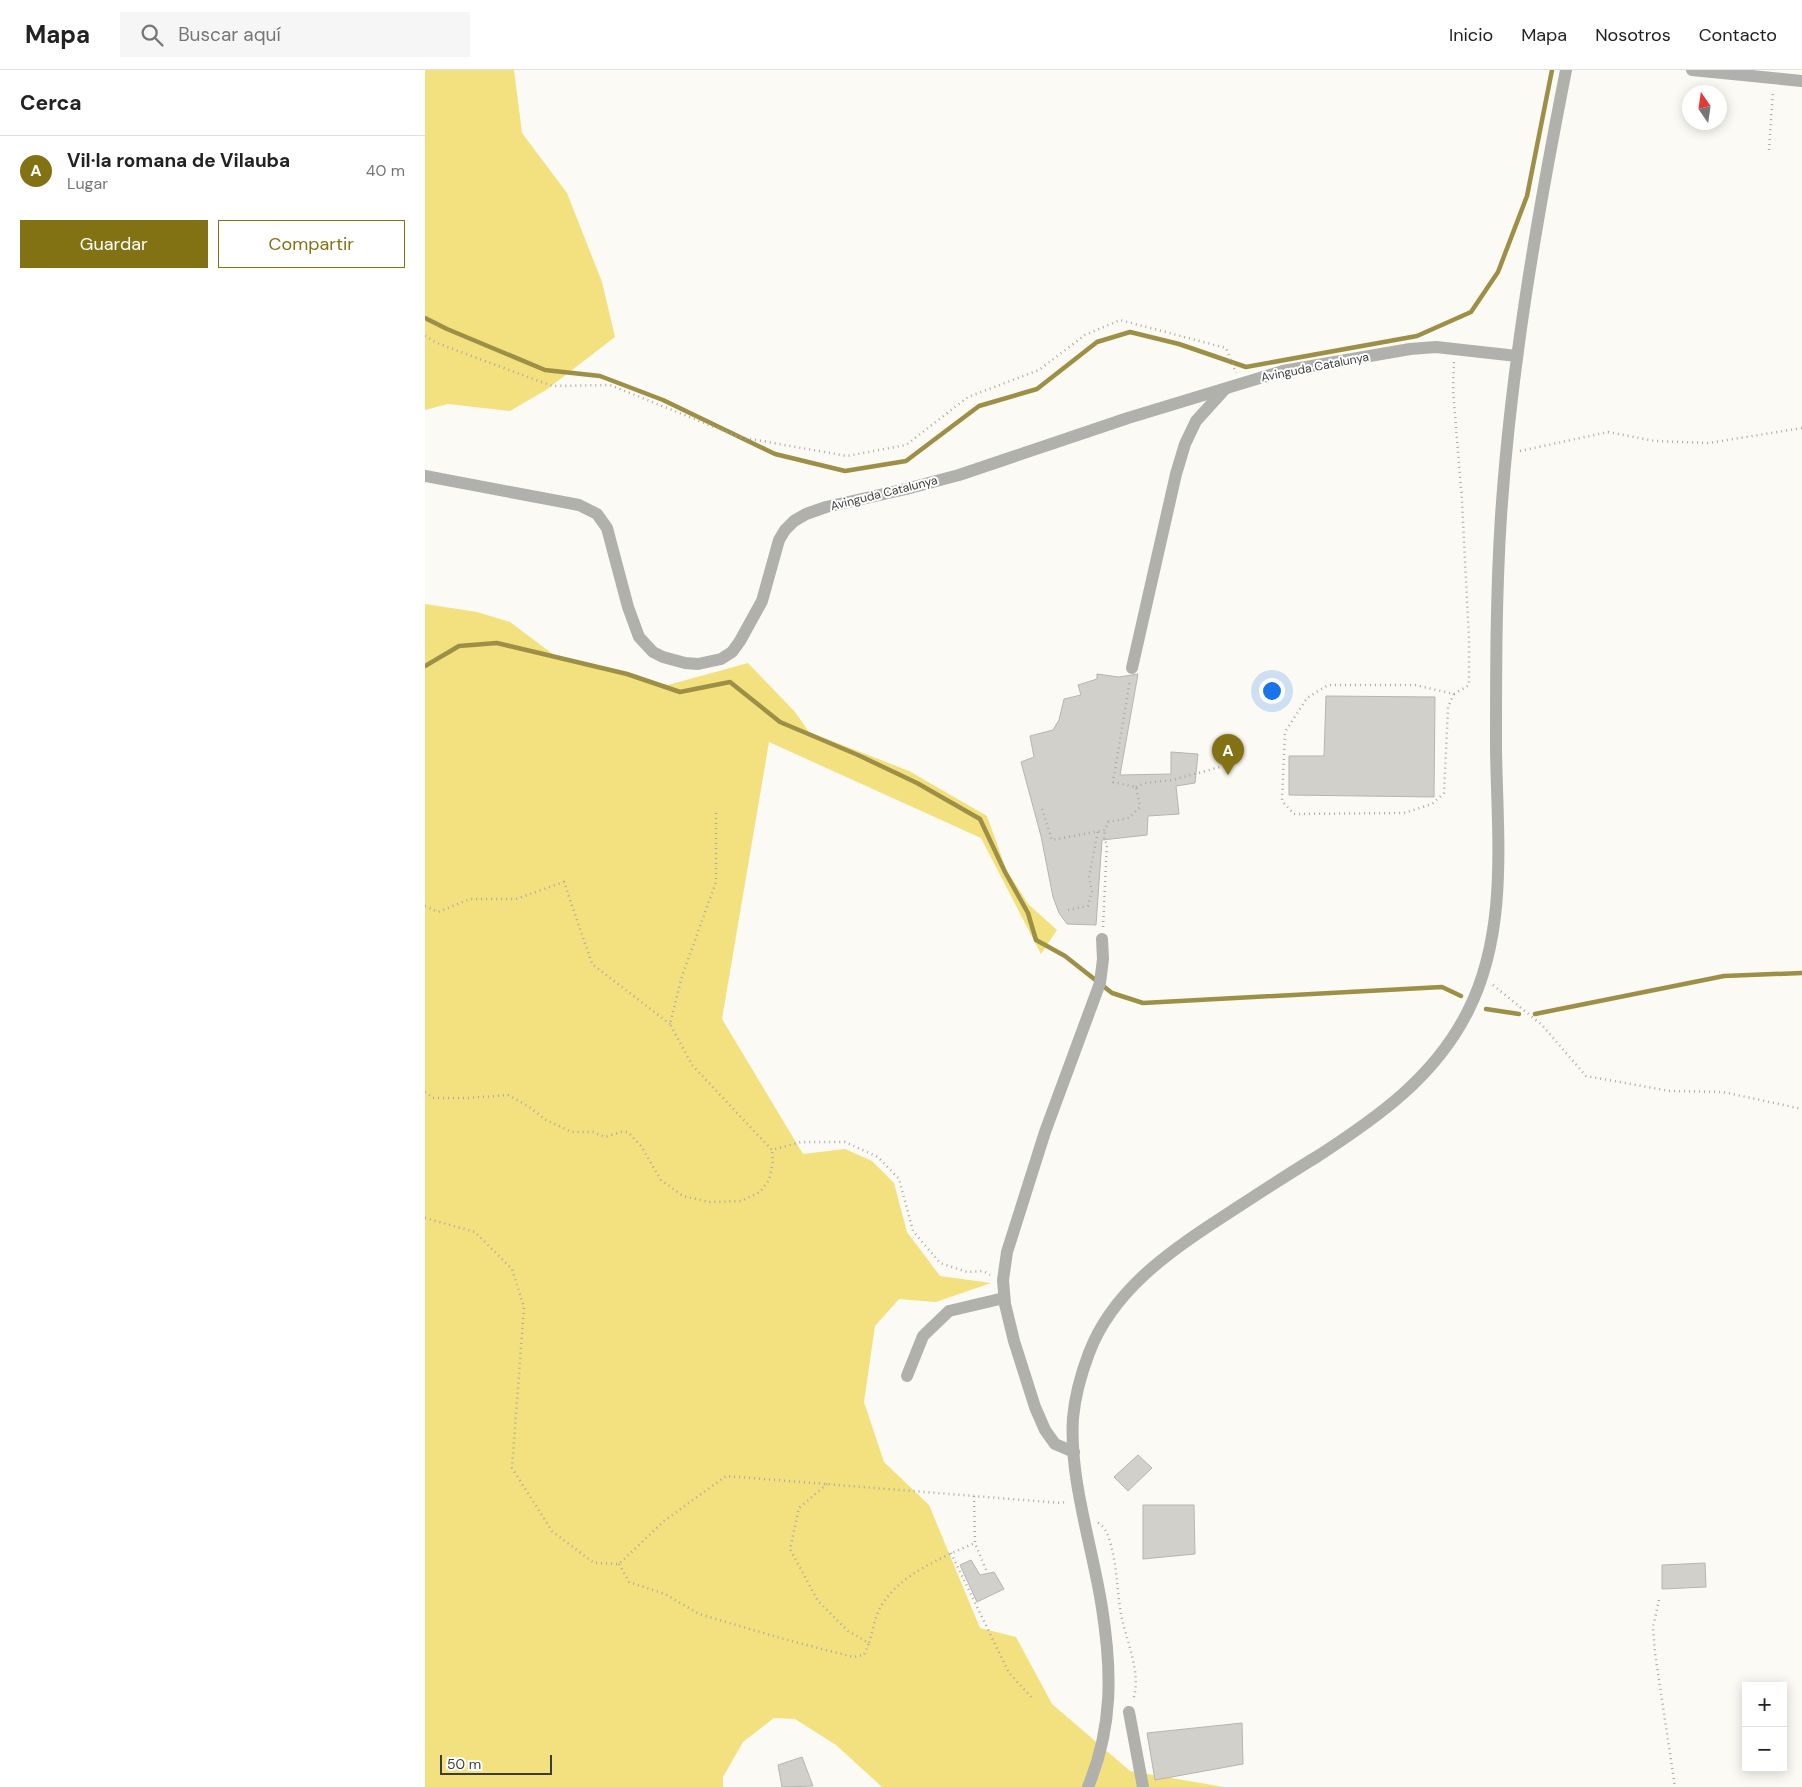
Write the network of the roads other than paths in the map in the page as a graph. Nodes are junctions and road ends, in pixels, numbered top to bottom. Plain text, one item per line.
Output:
1 (1566, 70) edge
2 (1692, 70) edge
3 (1802, 82) edge
4 (1517, 356) junction
5 (1225, 389) junction
6 (425, 476) edge
7 (1132, 668) road end
8 (1102, 939) road end
9 (1004, 1298) junction
10 (907, 1376) dead end
11 (1074, 1452) junction
12 (1129, 1712) road end
13 (1088, 1787) edge
14 (1143, 1787) edge

1 - 4 street
2 - 3 street
4 - 5 street, Avinguda Catalunya
4 - 11 street
5 - 6 street, Avinguda Catalunya
5 - 7 street
8 - 9 street
9 - 10 street
9 - 11 street
11 - 13 street
12 - 14 street

